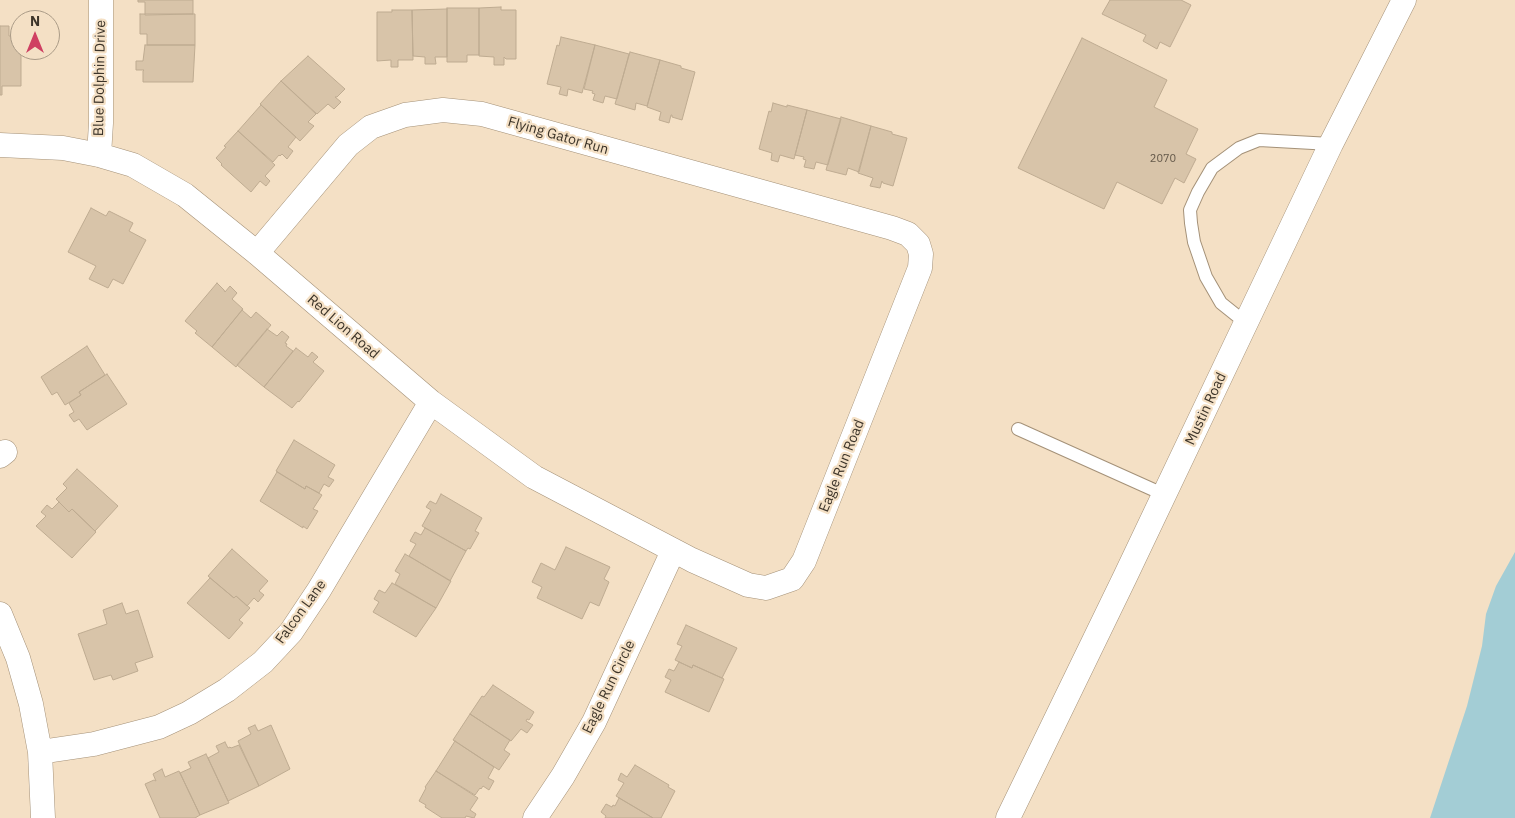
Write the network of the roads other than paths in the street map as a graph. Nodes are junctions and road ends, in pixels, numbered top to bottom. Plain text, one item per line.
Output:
1 (101, 0) edge
2 (1404, 0) edge
3 (1331, 144) junction
4 (0, 145) edge
5 (99, 155) junction
6 (908, 234) joint
7 (257, 253) junction
8 (1246, 324) junction
9 (431, 402) junction
10 (1018, 429) dead end
11 (1165, 495) junction
12 (673, 551) junction
13 (0, 614) edge
14 (40, 752) junction
15 (43, 818) edge
16 (535, 818) edge
17 (1008, 818) edge

1 - 5 street, Blue Dolphin Drive
2 - 3 street, Mustin Road
3 - 8 street, Mustin Road
3 - 8 lane
4 - 5 street, Red Lion Road
5 - 7 street, Red Lion Road
6 - 7 street, Flying Gator Run
6 - 12 street, Eagle Run Road
7 - 9 street, Red Lion Road
8 - 11 street, Mustin Road
9 - 12 street, Red Lion Road
9 - 14 street, Falcon Lane
10 - 11 lane
11 - 17 street, Mustin Road
12 - 16 street, Eagle Run Circle
13 - 14 street
14 - 15 street

